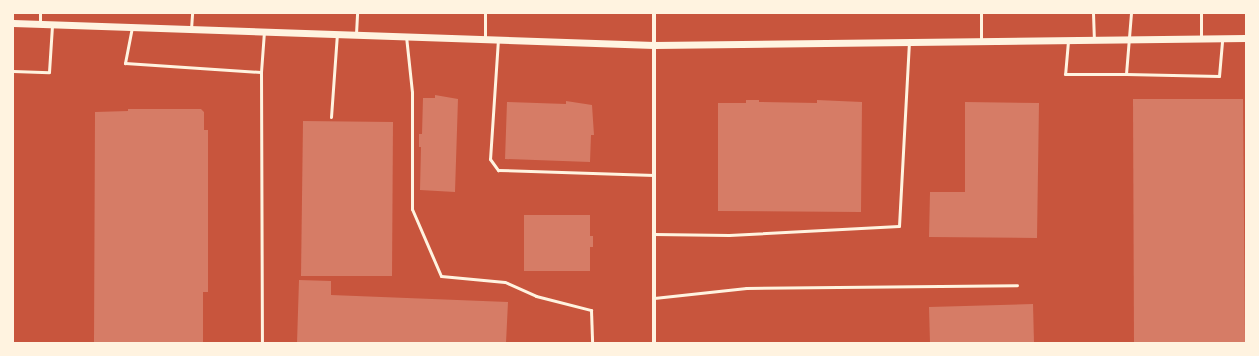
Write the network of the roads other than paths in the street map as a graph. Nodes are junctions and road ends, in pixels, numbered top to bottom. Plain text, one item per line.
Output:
1 (40, 13) edge
2 (192, 13) edge
3 (357, 13) edge
4 (485, 13) edge
5 (654, 13) edge
6 (980, 13) edge
7 (1093, 13) edge
8 (1131, 13) edge
9 (1201, 13) edge
10 (13, 23) edge
11 (40, 24) junction
12 (52, 24) junction
13 (132, 27) junction
14 (191, 29) junction
15 (264, 31) junction
16 (337, 34) junction
17 (356, 34) junction
18 (406, 36) junction
19 (1201, 38) junction
20 (1222, 38) junction
21 (1246, 38) edge
22 (485, 39) junction
23 (1127, 39) junction
24 (498, 40) junction
25 (1068, 40) junction
26 (1094, 40) junction
27 (981, 41) junction
28 (909, 42) junction
29 (654, 45) junction
30 (13, 71) edge
31 (261, 72) junction
32 (1126, 74) junction
33 (331, 117) dead end
34 (654, 175) junction
35 (654, 234) junction
36 (1018, 285) dead end
37 (654, 298) junction
38 (262, 343) edge
39 (592, 343) edge
40 (654, 343) edge

1 - 11 lane
2 - 14 lane
3 - 17 lane
4 - 22 lane
5 - 29 street
6 - 27 lane
7 - 26 lane
8 - 23 lane
9 - 19 lane
10 - 11 street
11 - 12 street
12 - 13 street
12 - 30 lane
13 - 14 street
13 - 31 lane
14 - 15 street
15 - 16 street
15 - 31 lane
16 - 17 street
16 - 33 lane
17 - 18 street
18 - 22 street
18 - 39 lane
19 - 20 street
19 - 23 street
20 - 21 street
20 - 32 lane
22 - 24 street
23 - 26 street
23 - 32 lane
24 - 29 street
24 - 34 lane
25 - 26 street
25 - 27 street
25 - 32 lane
27 - 28 street
28 - 29 street
28 - 35 lane
29 - 34 street
31 - 38 lane
34 - 35 street
35 - 37 street
36 - 37 lane
37 - 40 street

